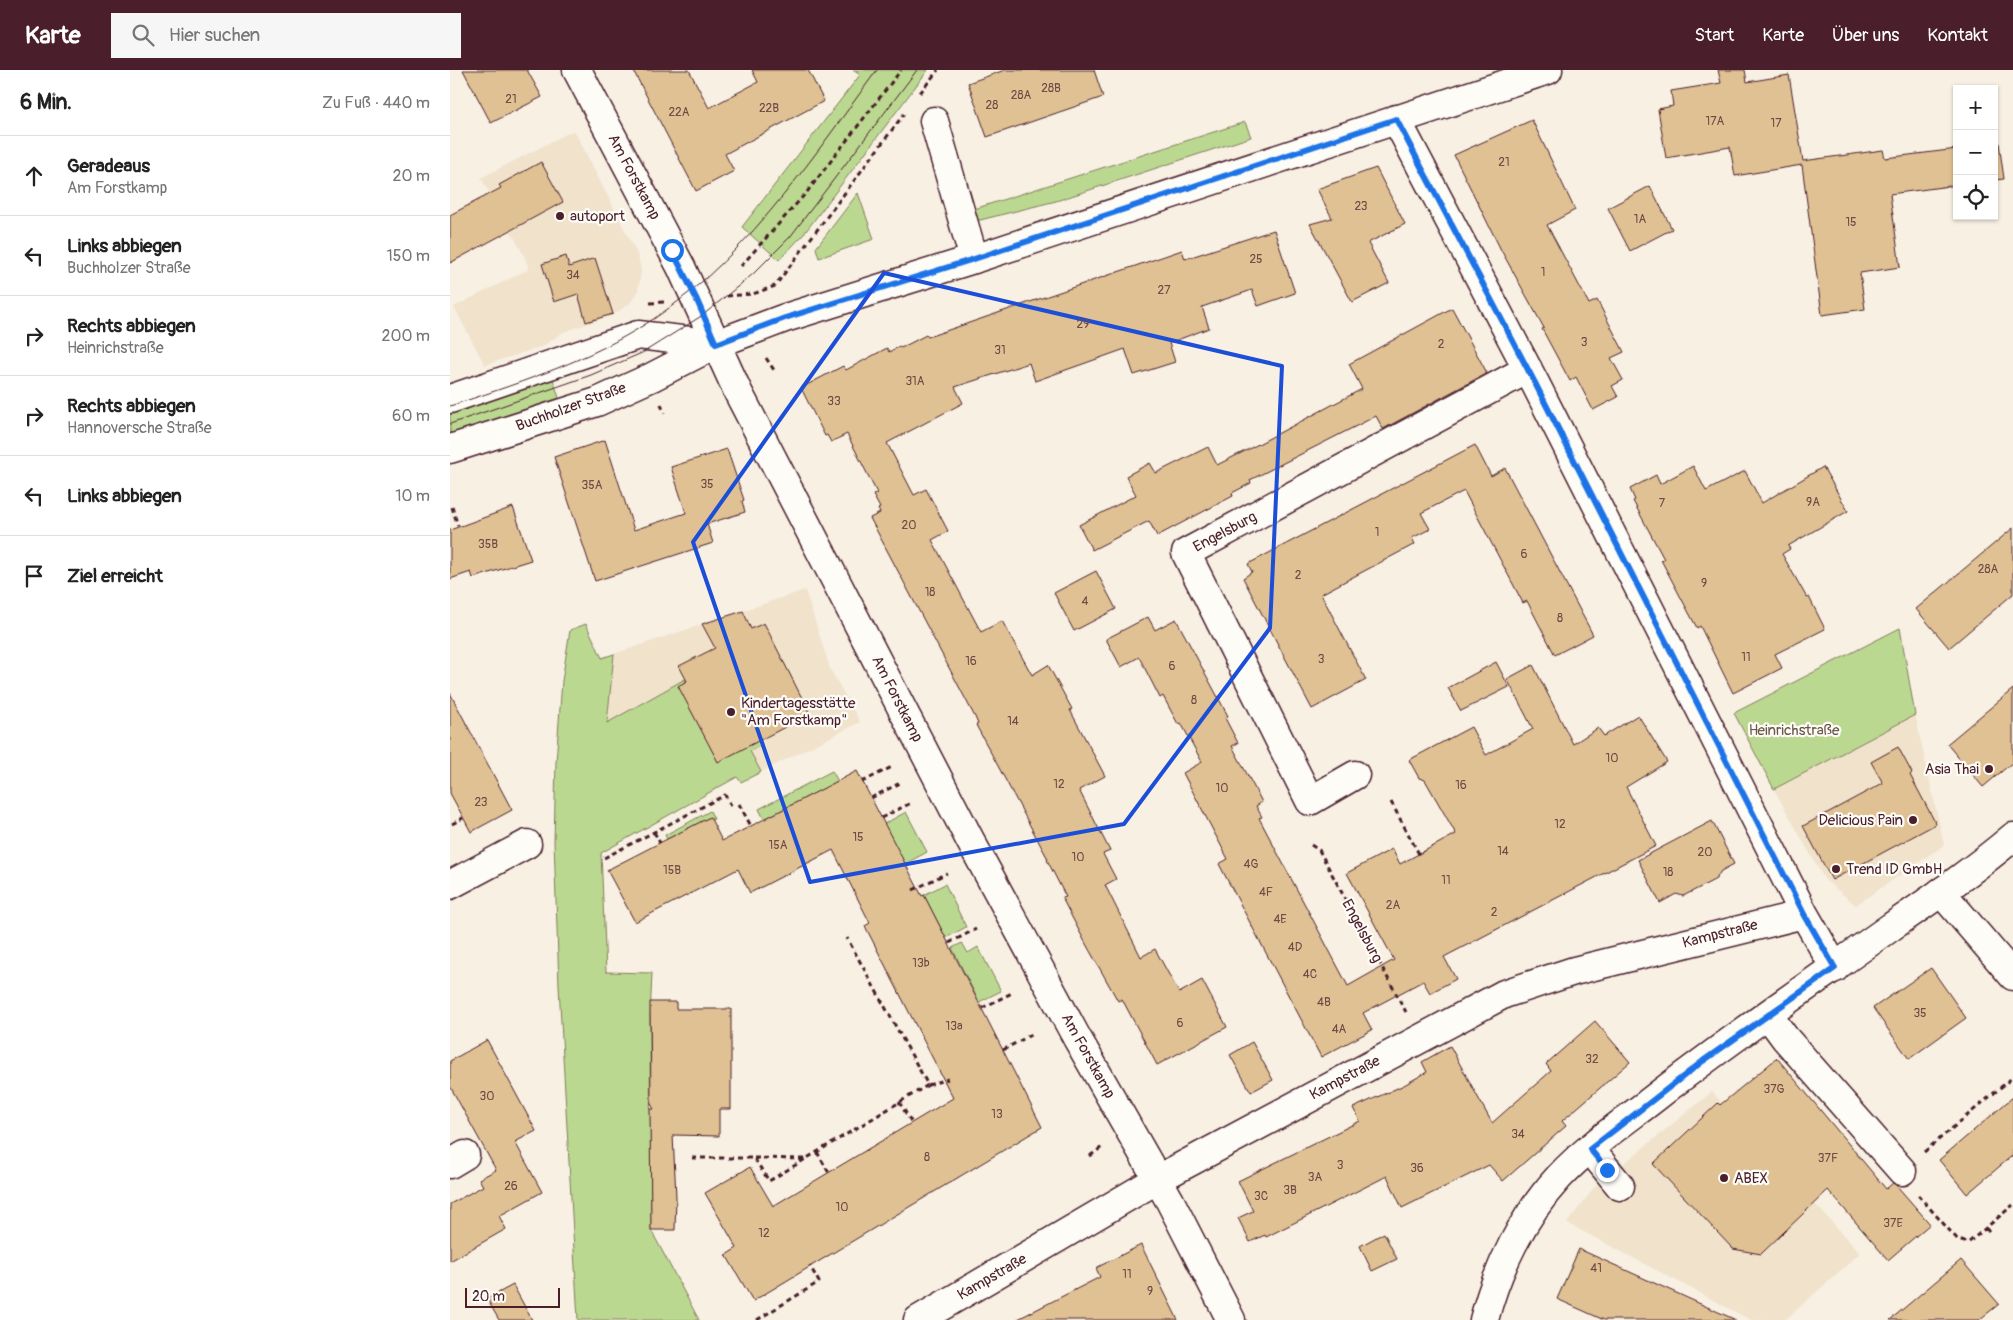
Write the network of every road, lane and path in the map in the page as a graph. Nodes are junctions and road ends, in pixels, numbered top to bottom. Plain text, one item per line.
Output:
1 (577, 70) edge
2 (901, 70) edge
3 (938, 70) edge
4 (1548, 70) edge
5 (918, 96) dead end
6 (906, 111) dead end
7 (1396, 119) junction
8 (934, 121) dead end
9 (974, 259) junction
10 (741, 266) dead end
11 (775, 286) dead end
12 (716, 344) junction
13 (1528, 369) junction
14 (450, 399) edge
15 (450, 449) edge
16 (452, 507) dead end
17 (458, 526) dead end
18 (892, 767) dead end
19 (1355, 775) dead end
20 (862, 782) dead end
21 (900, 783) dead end
22 (871, 798) dead end
23 (1390, 802) dead end
24 (911, 803) dead end
25 (739, 804) dead end
26 (732, 808) dead end
27 (463, 818) dead end
28 (881, 818) dead end
29 (452, 824) dead end
30 (751, 826) dead end
31 (654, 832) junction
32 (2013, 837) edge
33 (660, 843) dead end
34 (527, 844) dead end
35 (1311, 845) dead end
36 (1419, 854) dead end
37 (604, 858) dead end
38 (947, 873) dead end
39 (450, 885) edge
40 (913, 890) dead end
41 (1942, 892) junction
42 (1804, 914) junction
43 (976, 929) dead end
44 (847, 938) dead end
45 (949, 943) dead end
46 (1835, 968) junction
47 (2013, 976) edge
48 (1012, 992) dead end
49 (982, 1008) dead end
50 (1768, 1015) junction
51 (1410, 1019) dead end
52 (1034, 1034) dead end
53 (1003, 1050) dead end
54 (2013, 1077) edge
55 (948, 1079) dead end
56 (928, 1084) junction
57 (899, 1102) junction
58 (912, 1123) dead end
59 (1102, 1147) dead end
60 (1590, 1149) junction
61 (817, 1152) junction
62 (1090, 1156) dead end
63 (692, 1158) dead end
64 (754, 1158) junction
65 (806, 1159) junction
66 (1902, 1171) junction
67 (829, 1173) dead end
68 (1158, 1179) junction
69 (1620, 1186) dead end
70 (2013, 1205) edge
71 (1986, 1228) junction
72 (1991, 1235) dead end
73 (810, 1266) dead end
74 (757, 1320) edge
75 (918, 1320) edge
76 (1231, 1320) edge
77 (1484, 1320) edge

1 - 12 street, Am Forstkamp
2 - 10 path
3 - 5 path
4 - 7 street, Buchholzer Straße
6 - 11 path
7 - 9 street, Buchholzer Straße
7 - 13 street
8 - 9 street
9 - 12 street, Buchholzer Straße
12 - 14 street, Buchholzer Straße
12 - 15 street, Buchholzer Straße
12 - 68 street, Am Forstkamp
13 - 19 street, Engelsburg
13 - 42 street
16 - 17 path
18 - 20 path
21 - 22 path
23 - 36 path
24 - 28 path
25 - 30 path
26 - 31 path
27 - 29 path
31 - 33 path
31 - 37 path
32 - 41 street
34 - 39 street
35 - 51 path, Engelsburg
38 - 40 path
41 - 46 street
41 - 47 street
42 - 46 street
42 - 68 street, Kampstraße
43 - 45 path
44 - 56 path
46 - 50 street
48 - 49 path
50 - 60 street
50 - 66 street
52 - 53 path
54 - 66 path
55 - 56 path
56 - 57 path
57 - 58 path
57 - 61 path
59 - 62 path
60 - 69 street
60 - 77 street
61 - 65 path
61 - 67 path
63 - 64 path
64 - 65 path
64 - 65 path
66 - 71 path
68 - 75 street, Kampstraße
68 - 76 street, Am Forstkamp
70 - 71 path
71 - 72 path
73 - 74 path

